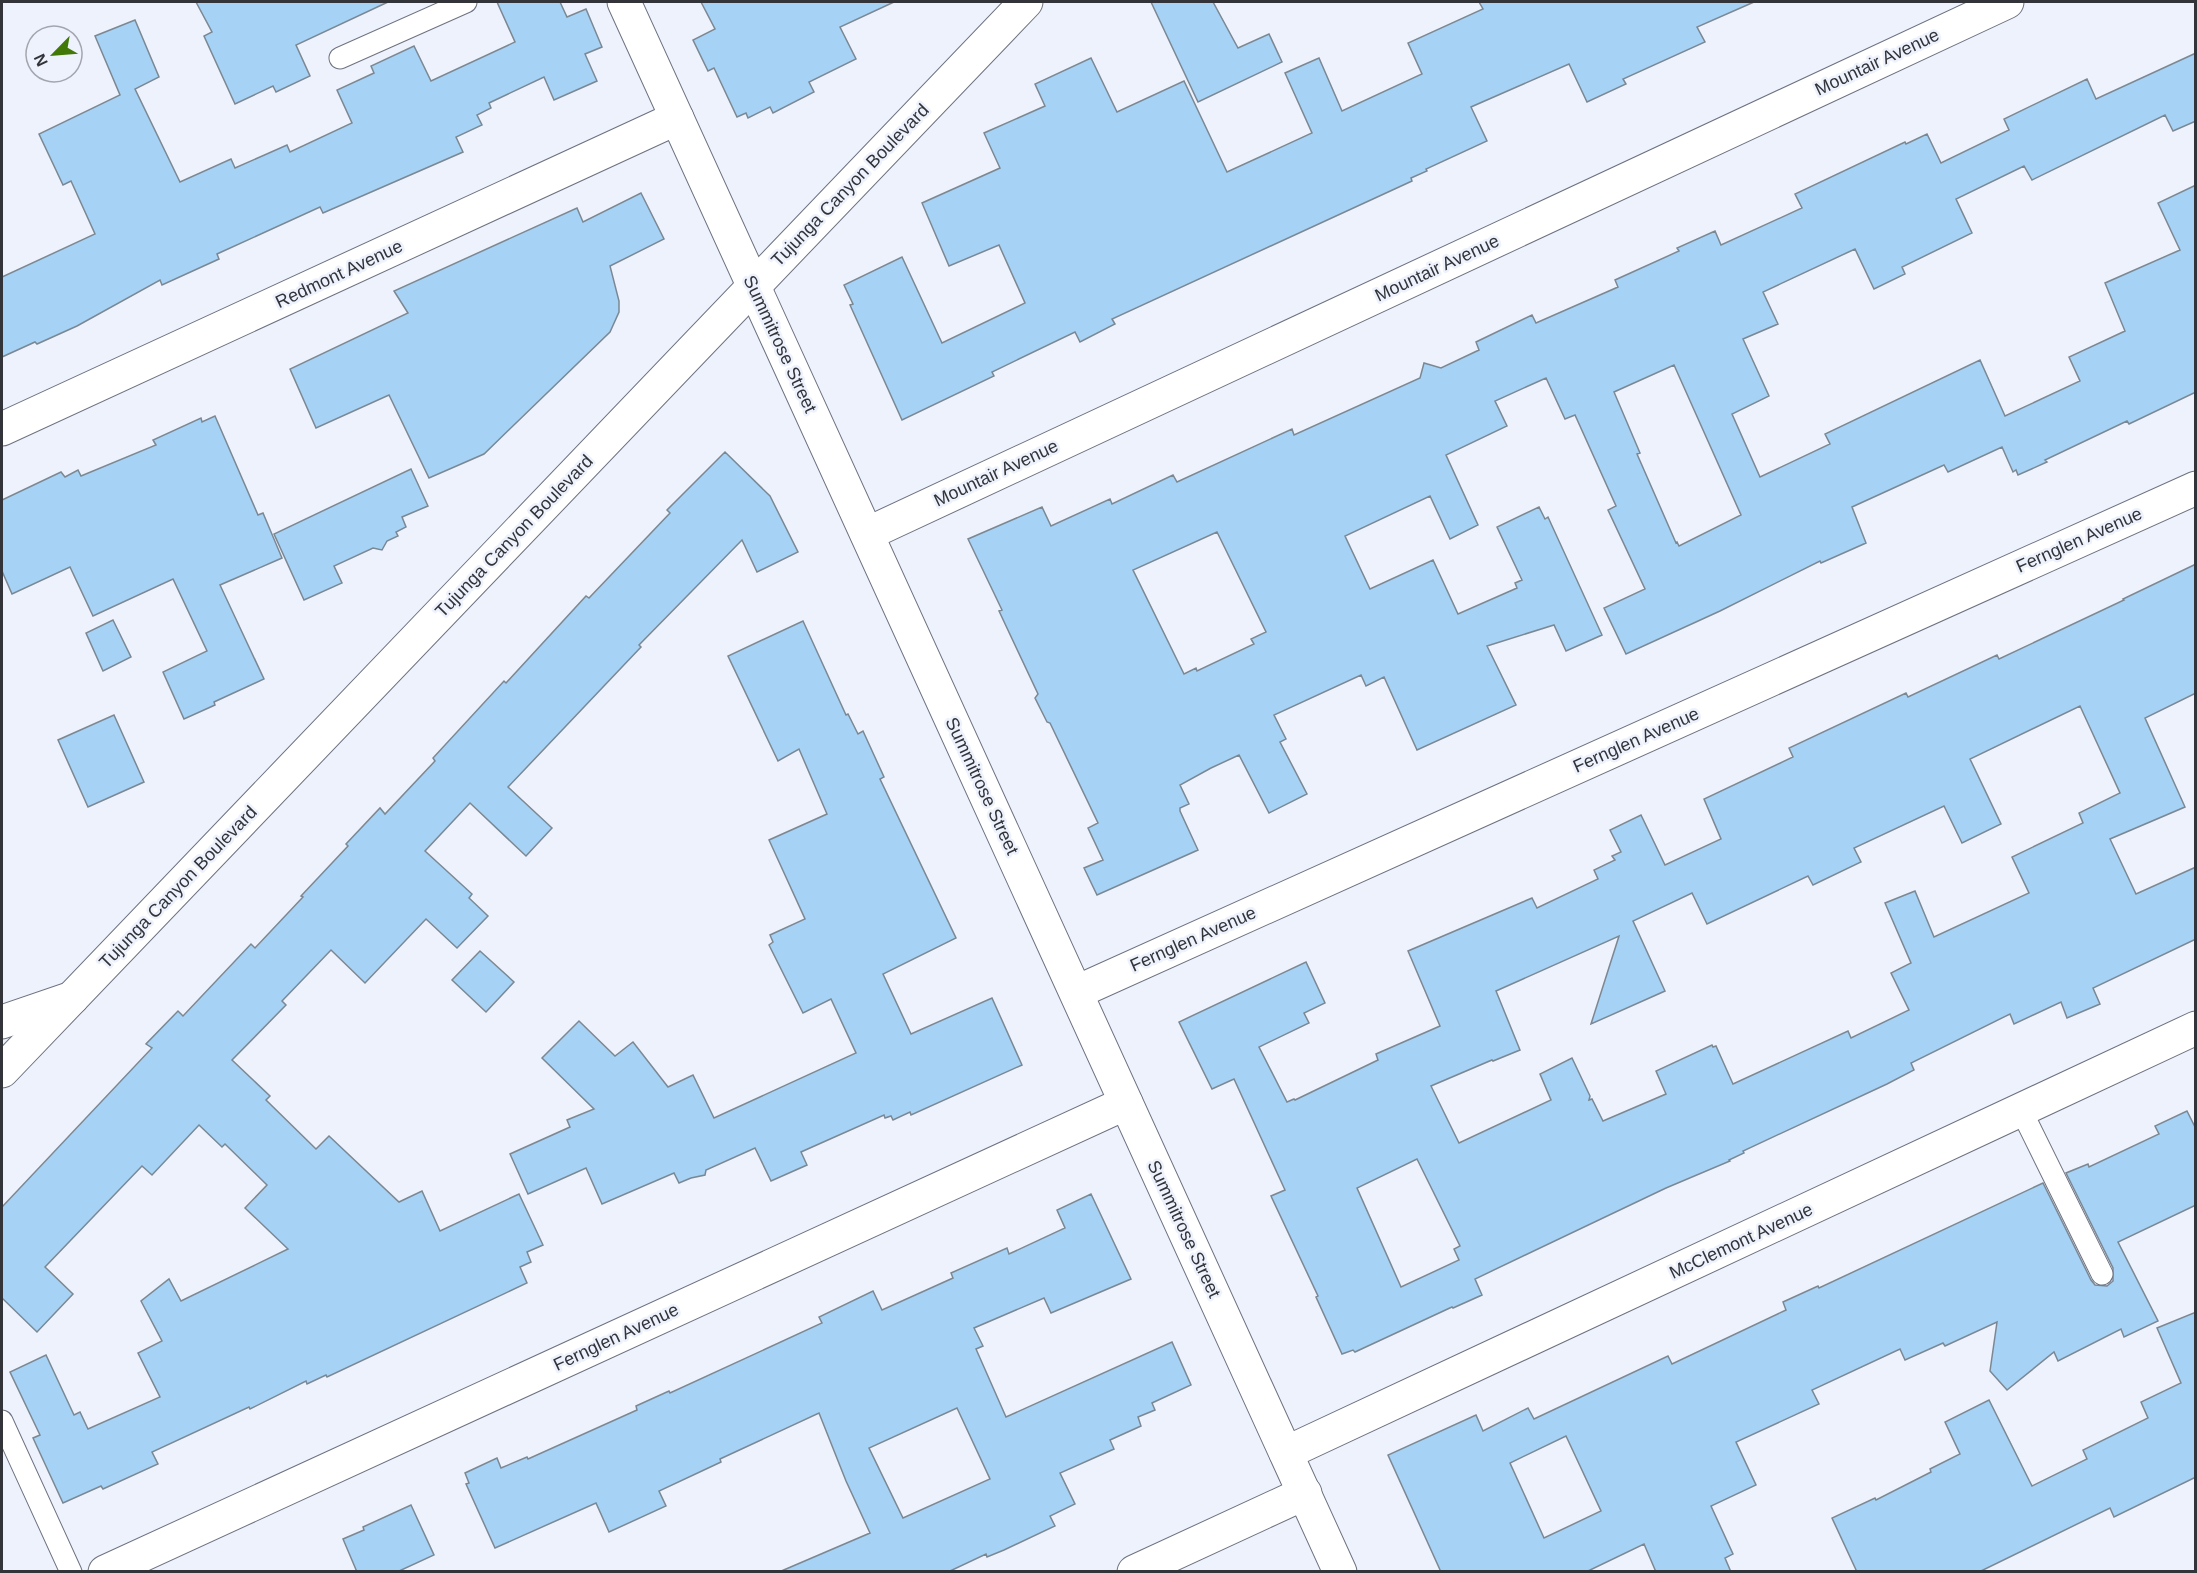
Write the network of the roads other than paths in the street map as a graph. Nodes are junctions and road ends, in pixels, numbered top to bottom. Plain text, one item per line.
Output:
1 (466, 2) edge
2 (624, 2) edge
3 (1026, 2) edge
4 (2007, 2) edge
5 (340, 58) dead end
6 (677, 118) junction
7 (754, 287) junction
8 (2, 429) edge
9 (2196, 488) edge
10 (867, 534) junction
11 (1077, 992) junction
12 (72, 998) junction
13 (2, 1022) edge
14 (2196, 1028) edge
15 (2, 1071) edge
16 (1126, 1102) junction
17 (2021, 1110) junction
18 (2102, 1274) dead end
19 (2, 1421) edge
20 (1286, 1453) junction
21 (1305, 1493) junction
22 (71, 1572) edge
23 (105, 1572) edge
24 (1134, 1572) edge
25 (1341, 1572) edge

1 - 5 lane
2 - 6 street, Summitrose Street
3 - 7 street, Tujunga Canyon Boulevard
4 - 10 street, Mountair Avenue
6 - 7 street, Summitrose Street
6 - 8 street, Redmont Avenue
7 - 10 street, Summitrose Street
7 - 12 street, Tujunga Canyon Boulevard
9 - 11 street, Fernglen Avenue
10 - 11 street, Summitrose Street
11 - 16 street, Summitrose Street
12 - 13 street
12 - 15 street, Tujunga Canyon Boulevard
14 - 17 street, McClemont Avenue
16 - 20 street, Summitrose Street
16 - 23 street, Fernglen Avenue
17 - 18 lane
17 - 20 street, McClemont Avenue
19 - 22 lane
20 - 21 street, Summitrose Street
21 - 24 street
21 - 25 street, Summitrose Street

